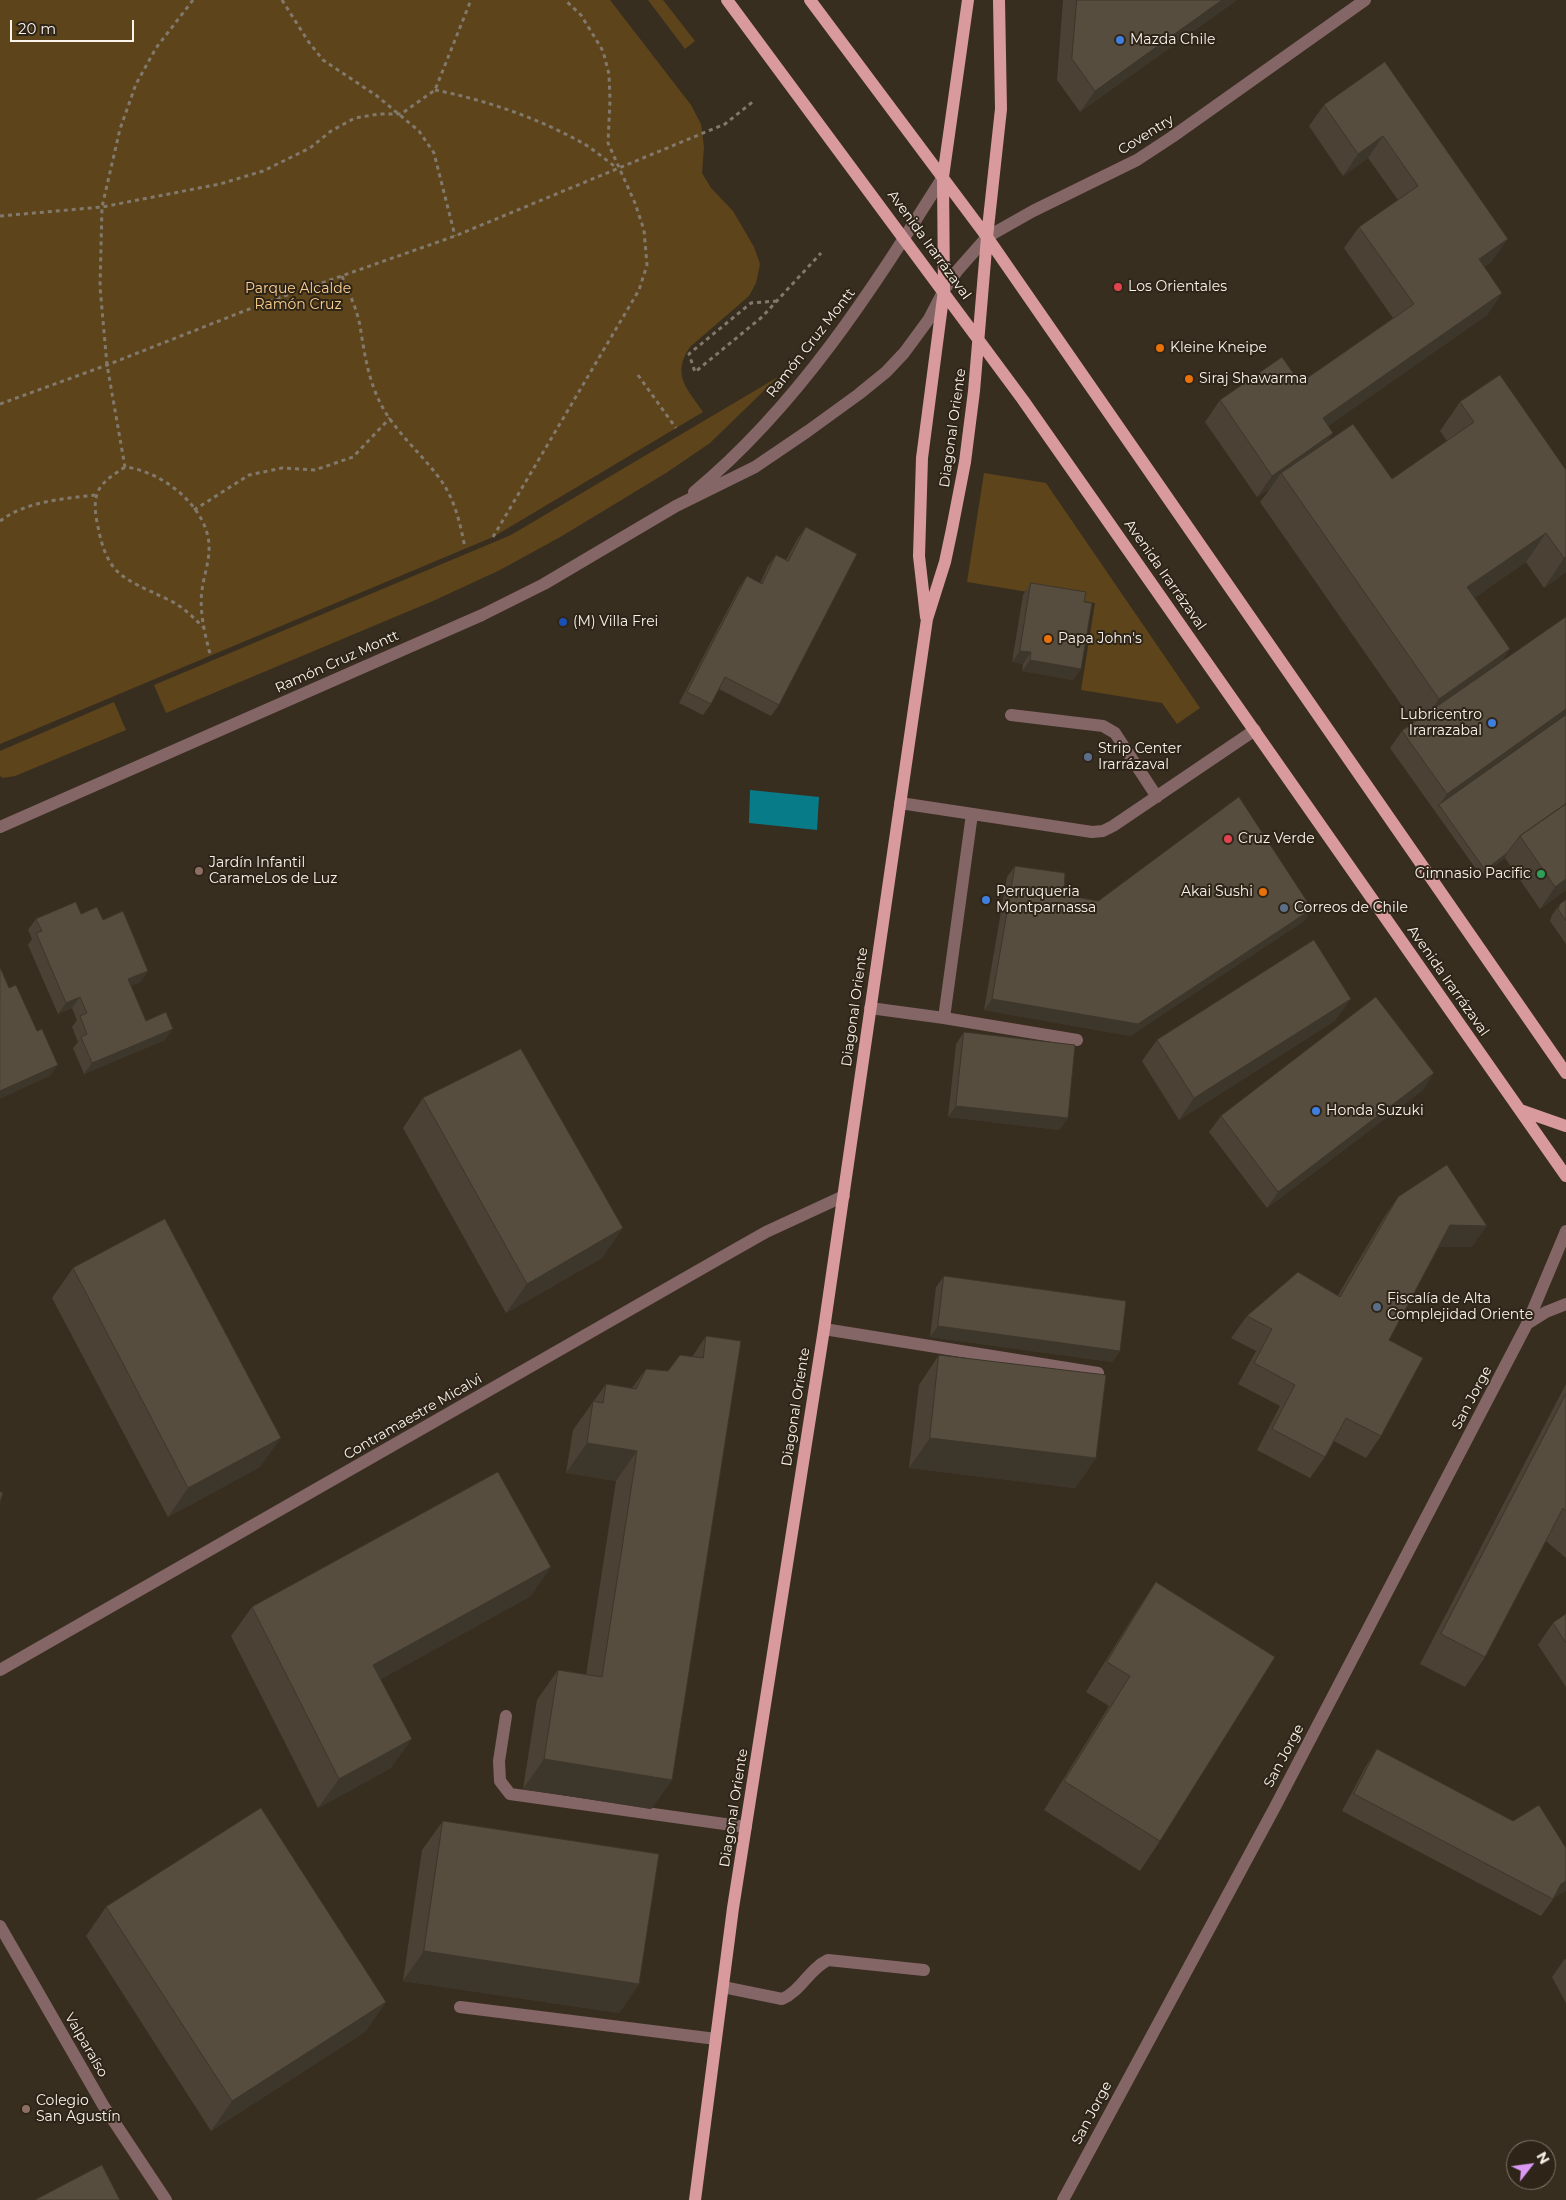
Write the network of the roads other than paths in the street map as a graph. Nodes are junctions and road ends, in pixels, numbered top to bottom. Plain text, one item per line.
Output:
1 (727, 0) edge
2 (810, 0) edge
3 (968, 0) edge
4 (1000, 0) edge
5 (1366, 0) edge
6 (943, 177) junction
7 (987, 237) junction
8 (905, 238) junction
9 (944, 290) junction
10 (980, 340) junction
11 (676, 506) junction
12 (927, 620) junction
13 (1011, 715) dead end
14 (1255, 730) junction
15 (1157, 797) junction
16 (900, 803) junction
17 (972, 814) junction
18 (0, 827) edge
19 (870, 1008) junction
20 (944, 1018) junction
21 (1077, 1040) dead end
22 (1566, 1073) edge
23 (1520, 1110) junction
24 (1566, 1126) edge
25 (1566, 1176) edge
26 (844, 1196) junction
27 (1566, 1232) edge
28 (1566, 1304) edge
29 (1527, 1324) junction
30 (824, 1329) junction
31 (1098, 1374) edge
32 (0, 1670) edge
33 (506, 1716) dead end
34 (746, 1827) junction
35 (0, 1926) edge
36 (924, 1970) dead end
37 (723, 1987) junction
38 (460, 2007) edge
39 (716, 2039) junction
40 (166, 2200) edge
41 (695, 2200) edge
42 (1063, 2200) edge

1 - 8 main road, Avenida Irarrázaval
2 - 6 main road
3 - 6 main road, Diagonal Oriente
4 - 7 main road, Diagonal Oriente
5 - 7 street, Coventry
6 - 7 main road
6 - 8 street, Ramón Cruz Montt
6 - 9 main road, Diagonal Oriente
7 - 9 street, Coventry
7 - 10 main road, Diagonal Oriente
7 - 22 main road
8 - 9 main road, Avenida Irarrázaval
8 - 11 street, Ramón Cruz Montt
9 - 10 main road, Avenida Irarrázaval
9 - 11 street, Ramón Cruz Montt
9 - 12 main road, Diagonal Oriente
10 - 12 main road, Diagonal Oriente
10 - 14 main road, Avenida Irarrázaval
11 - 18 street, Ramón Cruz Montt
12 - 16 main road, Diagonal Oriente
13 - 15 street
14 - 15 street
14 - 23 main road, Avenida Irarrázaval
15 - 17 street
16 - 17 street
16 - 19 main road, Diagonal Oriente
17 - 20 street
19 - 20 street
19 - 26 main road, Diagonal Oriente
20 - 21 street
23 - 24 main road
23 - 25 main road, Avenida Irarrázaval
26 - 30 main road, Diagonal Oriente
26 - 32 street, Contramaestre Micalvi
27 - 29 street, San Jorge
28 - 29 street
29 - 42 street, San Jorge
30 - 31 street
30 - 34 main road, Diagonal Oriente
33 - 34 street
34 - 37 main road, Diagonal Oriente
35 - 40 street, Valparaíso
36 - 37 street
37 - 39 main road, Diagonal Oriente
38 - 39 street
39 - 41 main road, Diagonal Oriente

